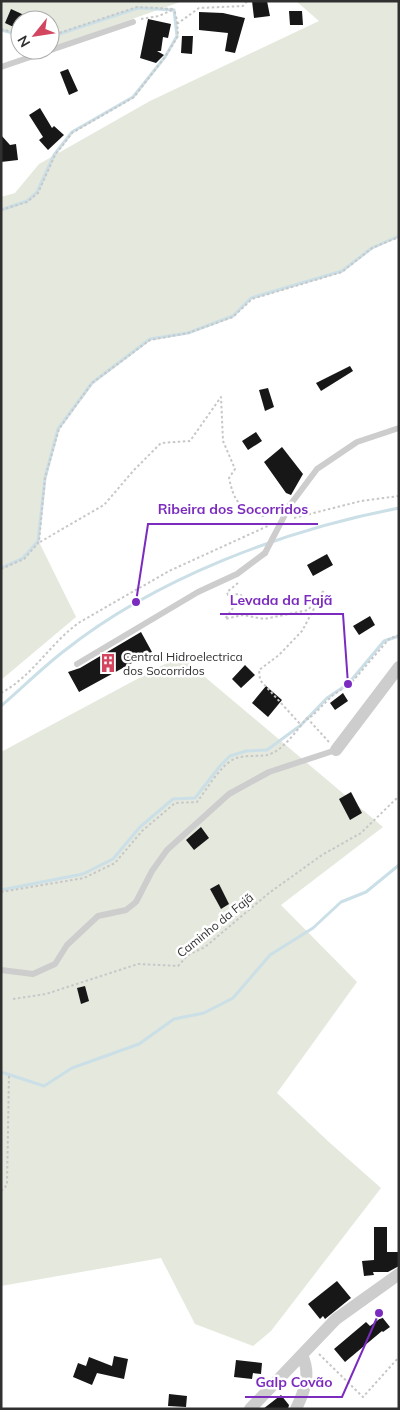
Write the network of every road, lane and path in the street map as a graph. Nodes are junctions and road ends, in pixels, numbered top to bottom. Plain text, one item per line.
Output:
1 (247, 1) edge
2 (174, 9) junction
3 (133, 22) joint
4 (177, 24) junction
5 (60, 33) edge
6 (1, 66) edge
7 (1, 210) edge
8 (399, 237) edge
9 (399, 428) edge
10 (399, 496) edge
11 (295, 498) junction
12 (286, 520) dead end
13 (277, 523) dead end
14 (39, 542) junction
15 (1, 569) edge
16 (237, 574) junction
17 (399, 636) edge
18 (77, 664) dead end
19 (399, 667) edge
20 (1, 693) edge
21 (307, 718) junction
22 (301, 725) junction
23 (336, 750) junction
24 (399, 796) edge
25 (1, 892) edge
26 (1, 970) edge
27 (13, 999) dead end
28 (9, 1074) dead end
29 (1, 1191) edge
30 (399, 1274) edge
31 (306, 1350) junction
32 (399, 1358) edge
33 (250, 1409) edge
34 (296, 1409) edge

1 - 4 path
2 - 3 path
2 - 4 path
2 - 5 path
3 - 6 lane
4 - 7 path
8 - 14 path
9 - 11 lane
10 - 12 path
11 - 14 path
11 - 16 lane, bridge
13 - 20 path
14 - 15 path
16 - 18 lane
16 - 22 path
17 - 21 path
19 - 23 street
21 - 22 path
21 - 23 path
22 - 25 path
23 - 26 lane
24 - 27 path, Caminho da Fajã
28 - 29 path
30 - 31 street
31 - 32 path
31 - 33 street
31 - 34 street

